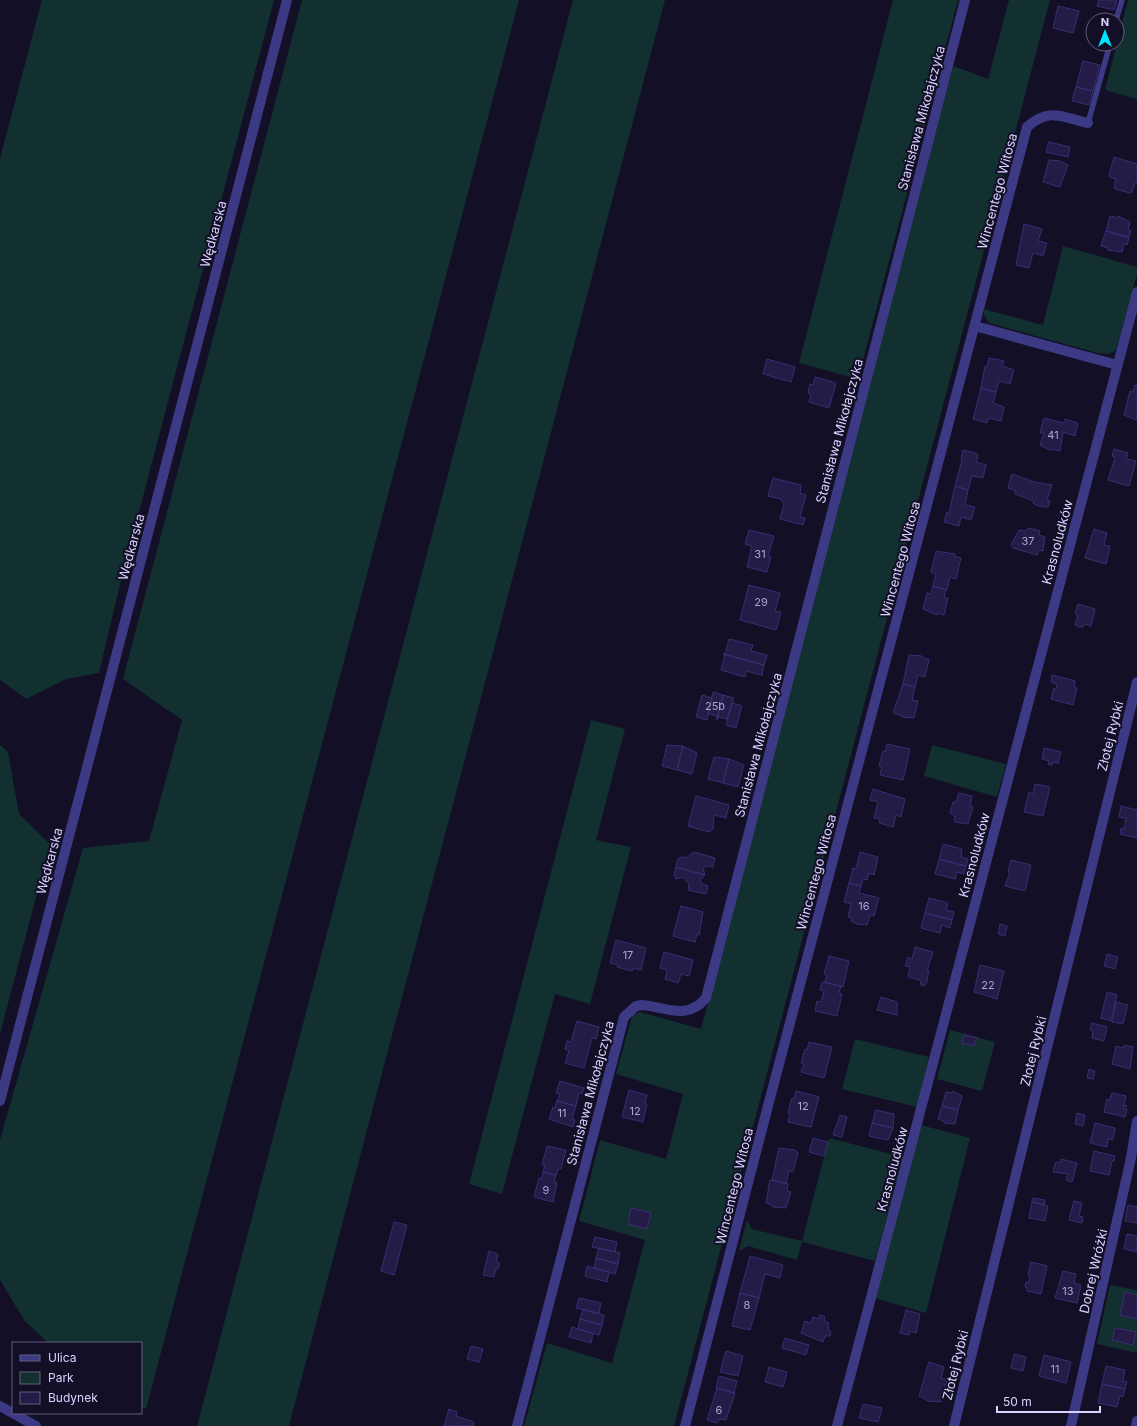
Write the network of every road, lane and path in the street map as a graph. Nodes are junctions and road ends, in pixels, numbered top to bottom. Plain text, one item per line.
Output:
1 (287, 0) edge
2 (965, 0) edge
3 (1122, 0) edge
4 (1118, 12) edge
5 (1108, 52) edge
6 (1088, 123) joint
7 (1137, 292) edge
8 (975, 326) junction
9 (1117, 365) junction
10 (1137, 682) edge
11 (0, 1101) edge
12 (1137, 1121) edge
13 (0, 1406) edge
14 (12, 1413) edge
15 (14, 1414) edge
16 (1137, 1421) edge
17 (36, 1426) edge
18 (517, 1426) edge
19 (685, 1426) edge
20 (837, 1426) edge
21 (954, 1426) edge
22 (1071, 1426) edge
23 (1136, 1426) edge

1 - 11 street, Wędkarska
2 - 18 street, Stanisława Mikołajczyka
3 - 4 lane
5 - 6 lane
6 - 8 street, Wincentego Witosa
7 - 9 street, Krasnoludków
8 - 9 street
8 - 19 street, Wincentego Witosa
9 - 20 street, Krasnoludków
10 - 21 street, Złotej Rybki
12 - 22 street, Dobrej Wróżki
13 - 14 street
15 - 17 street
16 - 23 street

